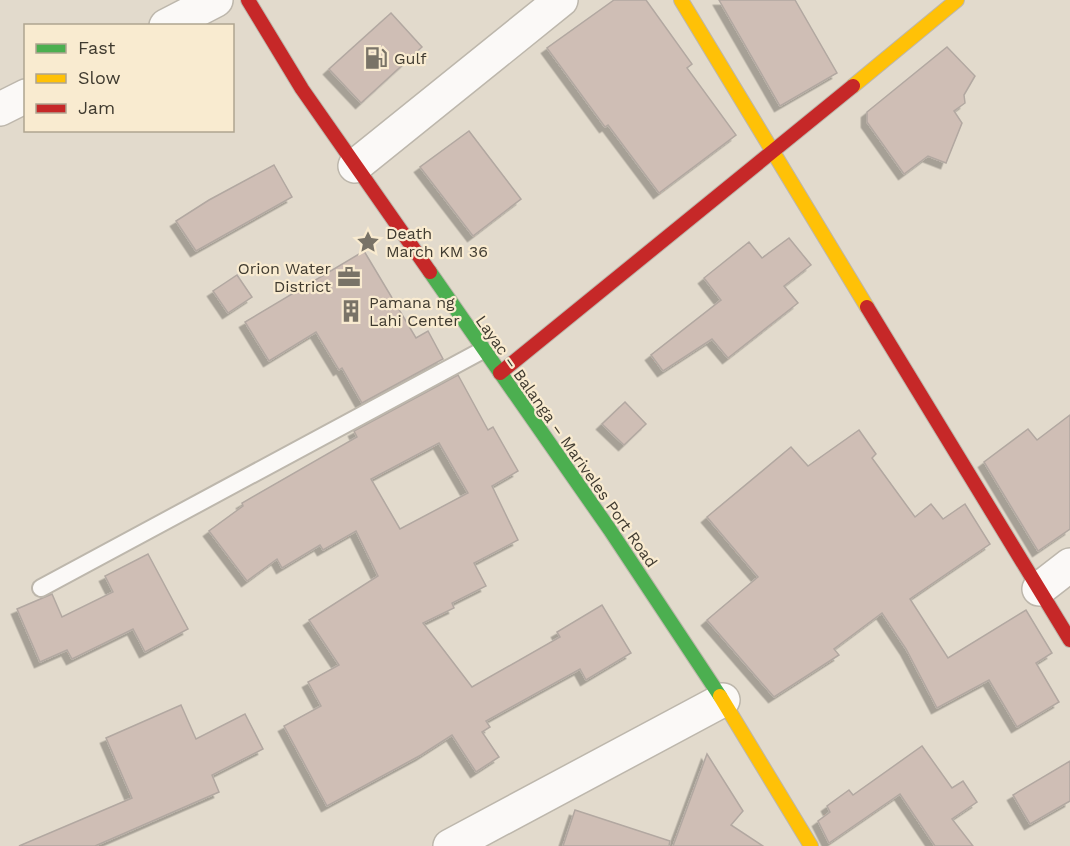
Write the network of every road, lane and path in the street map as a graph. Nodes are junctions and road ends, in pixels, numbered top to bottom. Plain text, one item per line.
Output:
1 (216, 0) edge
2 (248, 0) edge
3 (561, 0) edge
4 (681, 0) edge
5 (957, 0) edge
6 (170, 24) edge
7 (24, 97) edge
8 (0, 109) edge
9 (774, 152) junction
10 (355, 166) junction
11 (483, 350) junction
12 (500, 373) junction
13 (1070, 565) edge
14 (41, 588) dead end
15 (1039, 589) junction
16 (1070, 640) edge
17 (723, 700) junction
18 (450, 846) edge
19 (811, 846) edge

1 - 6 street
2 - 10 street, Layac – Balanga – Mariveles Port Road
3 - 10 street
4 - 9 street
5 - 9 street
7 - 8 street
9 - 12 street
9 - 15 street
10 - 11 street, Layac – Balanga – Mariveles Port Road
11 - 12 street, Layac – Balanga – Mariveles Port Road
11 - 14 lane
12 - 17 street, Layac – Balanga – Mariveles Port Road
13 - 15 street
15 - 16 street
17 - 18 street
17 - 19 street, Layac – Balanga – Mariveles Port Road

